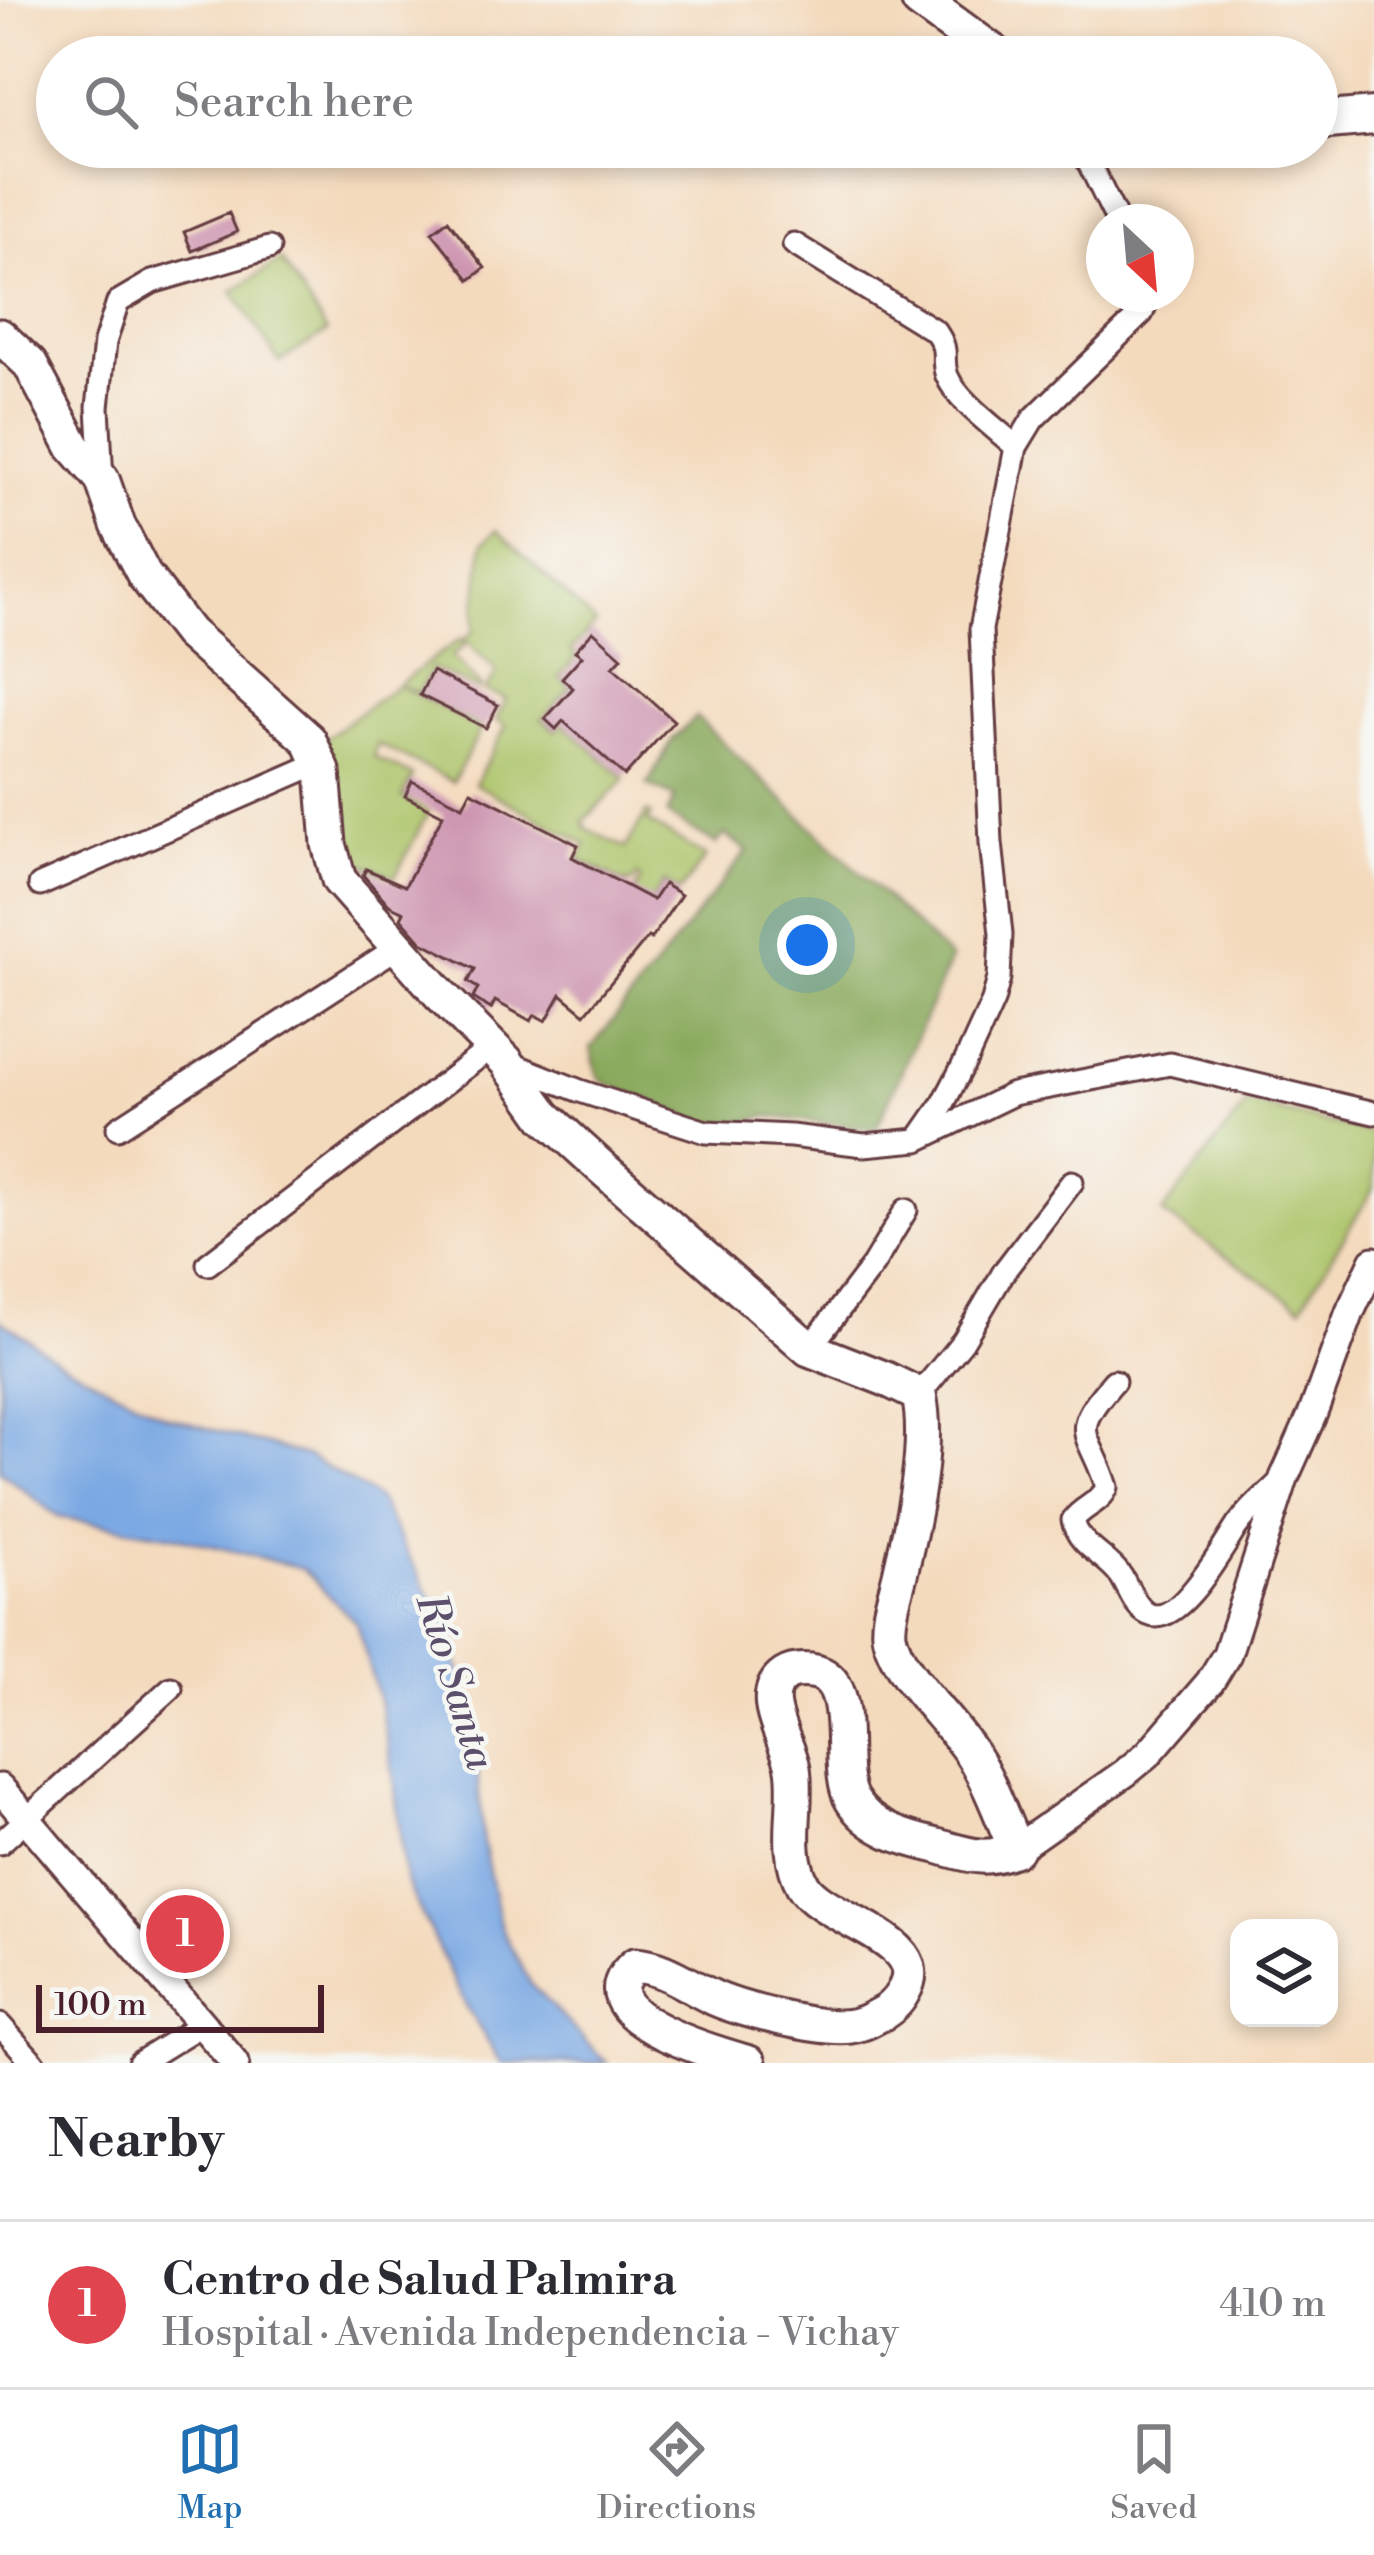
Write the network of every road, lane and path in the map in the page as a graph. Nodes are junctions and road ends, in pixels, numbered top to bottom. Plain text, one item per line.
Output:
1 (920, 0) edge
2 (969, 36) edge
3 (1374, 116) edge
4 (1338, 119) edge
5 (1091, 168) edge
6 (1109, 204) edge
7 (794, 244) dead end
8 (269, 248) dead end
9 (1143, 312) edge
10 (0, 336) edge
11 (1016, 447) junction
12 (101, 479) junction
13 (319, 763) junction
14 (40, 885) dead end
15 (398, 947) junction
16 (499, 1054) junction
17 (1374, 1113) edge
18 (118, 1128) dead end
19 (918, 1140) junction
20 (1072, 1182) dead end
21 (906, 1210) dead end
22 (1374, 1262) edge
23 (208, 1264) dead end
24 (809, 1349) junction
25 (1114, 1381) dead end
26 (919, 1395) junction
27 (1284, 1478) junction
28 (172, 1688) dead end
29 (0, 1788) edge
30 (27, 1819) junction
31 (0, 1843) edge
32 (1016, 1849) junction
33 (202, 2024) junction
34 (0, 2025) edge
35 (34, 2063) edge
36 (139, 2063) edge
37 (235, 2063) edge
38 (749, 2063) edge

1 - 2 highway
3 - 4 highway
5 - 6 street
7 - 11 street
8 - 12 street
9 - 11 street
10 - 12 main road
11 - 19 street
12 - 13 main road
13 - 14 street
13 - 15 main road
15 - 16 main road
15 - 18 street
16 - 19 street
16 - 23 street
16 - 24 main road
17 - 19 street
20 - 26 street
21 - 24 street
22 - 27 street
24 - 26 main road
25 - 27 street
26 - 32 main road
27 - 32 street
28 - 30 street
29 - 30 street
30 - 31 street
30 - 33 street
32 - 38 main road
33 - 36 street
33 - 37 street
34 - 35 street

